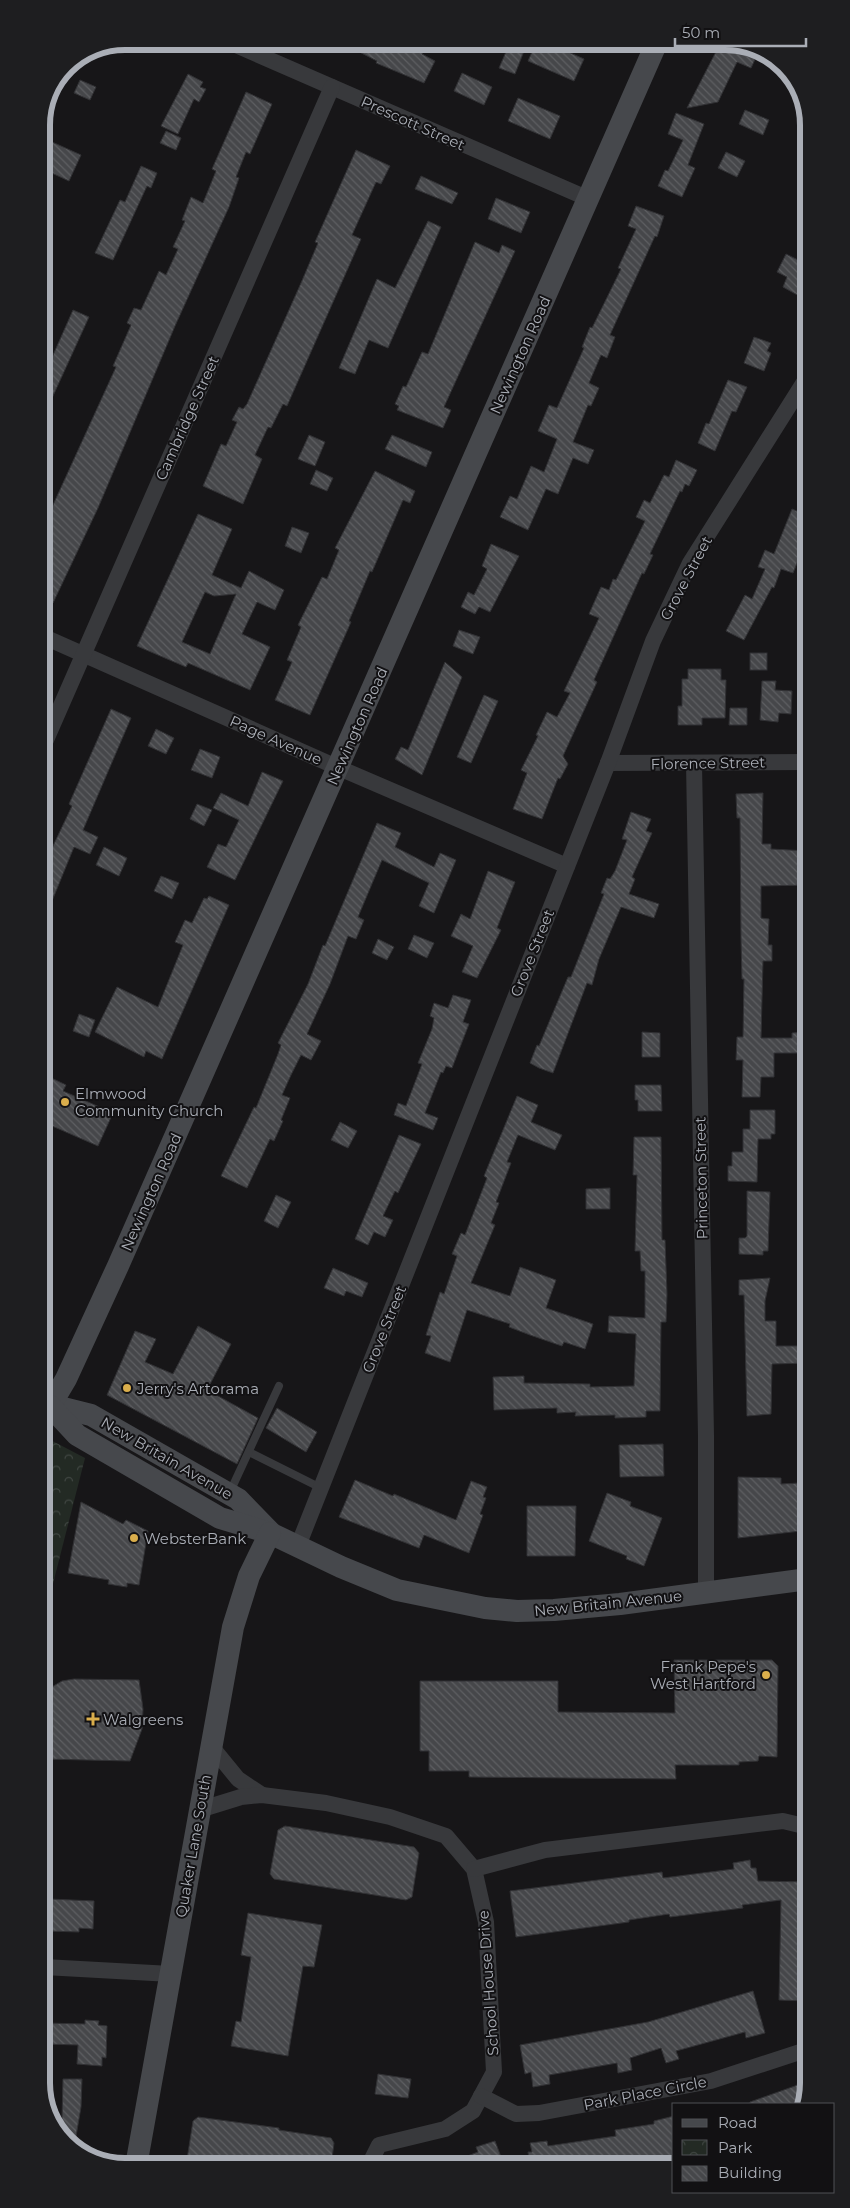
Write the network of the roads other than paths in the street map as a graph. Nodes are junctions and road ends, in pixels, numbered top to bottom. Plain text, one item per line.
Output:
1 (247, 50) edge
2 (654, 50) edge
3 (332, 87) junction
4 (589, 199) junction
5 (800, 388) edge
6 (50, 639) edge
7 (84, 654) junction
8 (50, 731) edge
9 (800, 762) edge
10 (694, 763) junction
11 (608, 764) junction
12 (339, 768) junction
13 (567, 866) junction
14 (279, 1386) dead end
15 (50, 1400) edge
16 (50, 1405) edge
17 (50, 1407) edge
18 (249, 1452) junction
19 (321, 1488) junction
20 (229, 1494) junction
21 (270, 1533) junction
22 (298, 1546) junction
23 (800, 1580) edge
24 (706, 1593) junction
25 (211, 1746) junction
26 (262, 1796) junction
27 (199, 1810) junction
28 (800, 1825) edge
29 (474, 1868) junction
30 (50, 1967) edge
31 (171, 1974) junction
32 (800, 2052) edge
33 (481, 2096) junction
34 (137, 2158) edge
35 (373, 2158) edge

1 - 3 street, Prescott Street
2 - 4 main road, Newington Road
3 - 4 street, Prescott Street
3 - 7 street, Cambridge Street
4 - 12 main road, Newington Road
5 - 11 street, Grove Street
6 - 7 street, Page Avenue
7 - 8 street, Cambridge Street
7 - 12 street, Page Avenue
9 - 10 street, Florence Street
10 - 11 street, Florence Street
10 - 24 street, Princeton Street
11 - 13 street, Grove Street
12 - 13 street, Page Avenue
12 - 15 main road, Newington Road
13 - 19 street, Grove Street
14 - 18 lane
16 - 20 main road, New Britain Avenue
17 - 21 main road, New Britain Avenue
18 - 19 lane
18 - 20 lane
19 - 22 street, Grove Street
20 - 21 main road, New Britain Avenue
21 - 22 main road, New Britain Avenue
21 - 25 main road, Quaker Lane South
22 - 24 main road, New Britain Avenue
23 - 24 main road, New Britain Avenue
25 - 26 street, School House Drive
25 - 27 main road, Quaker Lane South
26 - 27 street, School House Drive
26 - 29 street, School House Drive
27 - 31 main road, Quaker Lane South
28 - 29 street
29 - 33 street, School House Drive
30 - 31 street
31 - 34 main road, Quaker Lane South
32 - 33 street, Park Place Circle
33 - 35 street, School House Drive

